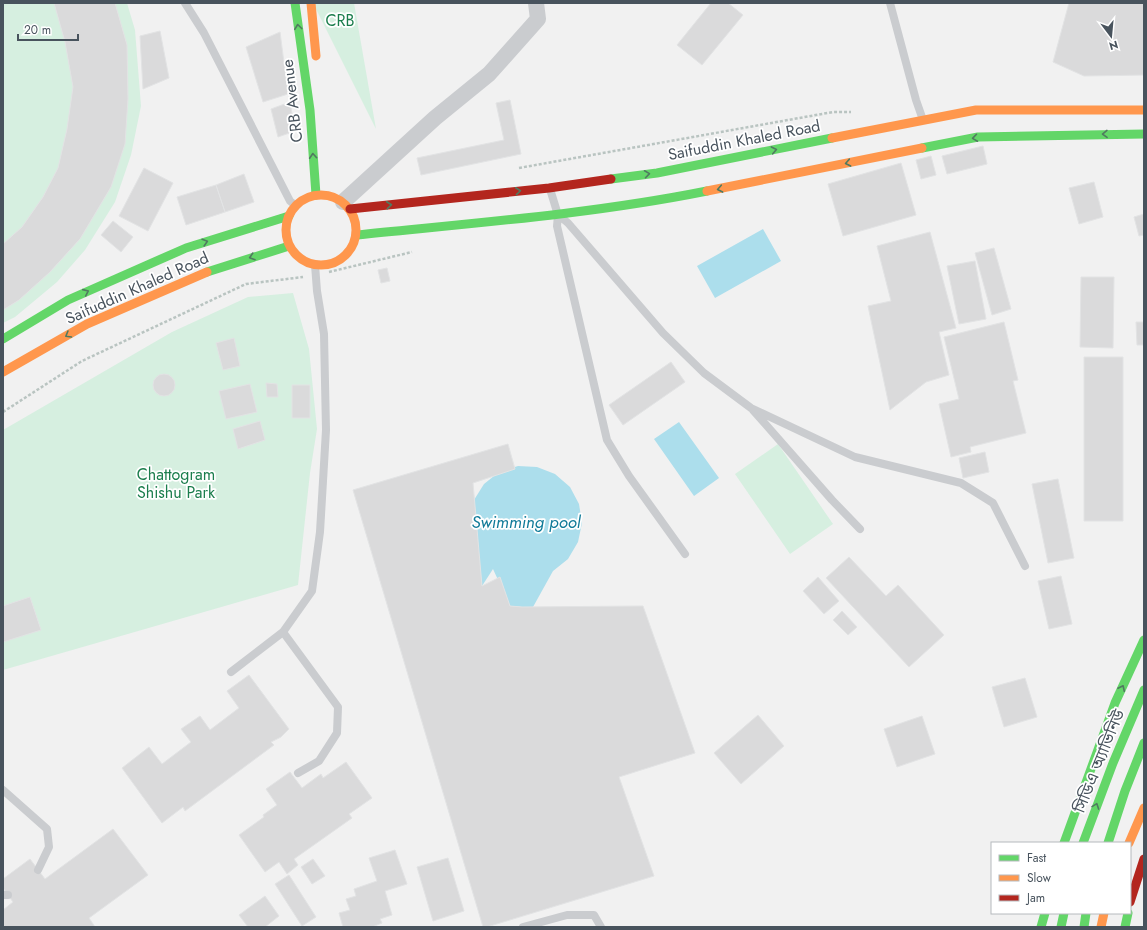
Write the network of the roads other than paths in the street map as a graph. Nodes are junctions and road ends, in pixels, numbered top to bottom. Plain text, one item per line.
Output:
1 (186, 3) edge
2 (295, 3) edge
3 (311, 3) edge
4 (536, 3) edge
5 (890, 3) edge
6 (317, 68) dead end
7 (1144, 110) edge
8 (923, 121) junction
9 (1144, 134) edge
10 (326, 182) dead end
11 (550, 188) junction
12 (316, 195) junction
13 (328, 196) junction
14 (296, 206) junction
15 (346, 206) junction
16 (558, 215) junction
17 (289, 216) junction
18 (357, 235) junction
19 (289, 246) junction
20 (315, 265) junction
21 (3, 339) edge
22 (3, 372) edge
23 (751, 408) junction
24 (860, 529) dead end
25 (685, 554) dead end
26 (1025, 566) dead end
27 (283, 632) junction
28 (1144, 640) edge
29 (231, 672) dead end
30 (1144, 690) edge
31 (1144, 743) edge
32 (298, 773) dead end
33 (3, 790) edge
34 (1144, 808) edge
35 (1064, 842) edge
36 (1083, 842) edge
37 (1108, 842) edge
38 (1129, 842) edge
39 (1144, 859) edge
40 (38, 870) dead end
41 (1131, 899) edge
42 (1045, 914) edge
43 (1064, 914) edge
44 (1086, 914) edge
45 (1104, 914) edge
46 (1128, 914) edge
47 (523, 927) edge
48 (601, 927) edge
49 (1041, 927) edge
50 (1061, 927) edge
51 (1084, 927) edge
52 (1101, 927) edge
53 (1125, 927) edge

1 - 14 lane
12 -> 2 main road, CRB Avenue
3 - 6 main road, CRB Avenue
4 - 15 street
5 - 8 lane
7 - 8 main road, Saifuddin Khaled Road
11 -> 8 main road, Saifuddin Khaled Road
9 -> 16 main road
10 - 13 main road
15 -> 11 main road, Saifuddin Khaled Road
11 - 16 lane
12 - 13 main road
12 - 14 main road
13 - 15 main road
14 - 17 main road
15 - 18 main road
16 - 18 main road
16 - 23 lane
16 - 25 lane
17 - 19 main road
21 -> 17 main road, Saifuddin Khaled Road
18 - 20 main road
19 - 20 main road
19 -> 22 main road, Saifuddin Khaled Road
20 - 27 lane
23 - 24 lane
23 - 26 lane
27 - 29 lane
27 - 32 lane
35 -> 28 main road
36 -> 30 main road, সিডিএ অ্যাভিনিউ
31 - 37 main road
33 - 40 lane
34 - 38 main road
39 - 41 main road
42 - 49 main road
43 - 50 main road
44 - 51 main road
45 - 52 main road
46 - 53 main road
47 - 48 lane

